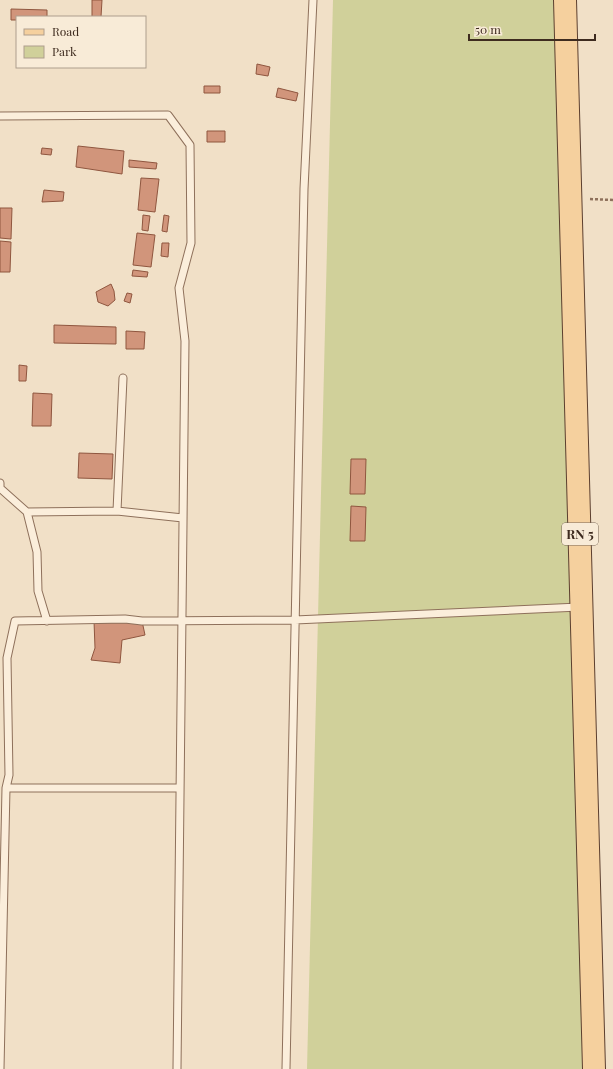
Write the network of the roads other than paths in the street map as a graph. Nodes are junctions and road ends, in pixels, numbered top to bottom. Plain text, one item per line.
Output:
1 (313, 0) edge
2 (565, 0) edge
3 (0, 116) edge
4 (123, 378) dead end
5 (0, 483) edge
6 (118, 511) junction
7 (28, 512) junction
8 (183, 518) junction
9 (582, 607) junction
10 (295, 620) junction
11 (47, 621) junction
12 (182, 621) junction
13 (6, 788) junction
14 (180, 788) junction
15 (0, 1069) edge
16 (177, 1069) edge
17 (286, 1069) edge
18 (594, 1069) edge

1 - 10 lane
2 - 9 main road, RN 5
3 - 8 lane
4 - 6 lane
5 - 7 lane
6 - 7 lane
6 - 8 lane
7 - 11 lane
8 - 12 lane
9 - 10 lane
9 - 18 main road, RN 5
10 - 12 lane
10 - 17 lane
11 - 12 lane
11 - 13 lane
12 - 14 lane
13 - 14 lane
13 - 15 lane
14 - 16 lane

